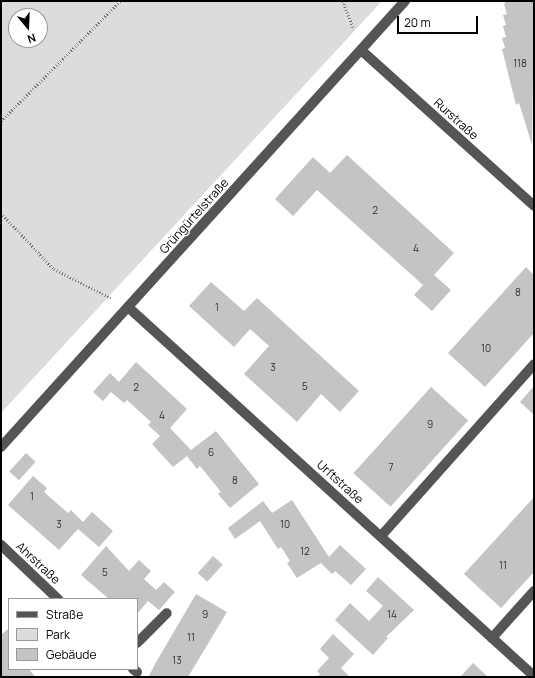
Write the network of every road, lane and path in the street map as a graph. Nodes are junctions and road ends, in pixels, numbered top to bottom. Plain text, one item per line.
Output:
1 (120, 1) edge
2 (344, 1) edge
3 (405, 1) edge
4 (361, 50) junction
5 (1, 121) edge
6 (534, 206) edge
7 (1, 212) edge
8 (128, 307) junction
9 (534, 364) edge
10 (1, 447) edge
11 (381, 536) junction
12 (1, 546) edge
13 (534, 591) edge
14 (57, 598) edge
15 (167, 613) dead end
16 (492, 638) junction
17 (138, 642) edge
18 (534, 676) edge

1 - 5 path
2 - 4 path
3 - 4 street, Grüngürtelstraße
4 - 6 street, Rurstraße
4 - 8 street, Grüngürtelstraße
7 - 8 path
8 - 10 street, Grüngürtelstraße
8 - 11 street, Urftstraße
9 - 11 street
11 - 16 street, Urftstraße
12 - 14 street, Ahrstraße
13 - 16 street
15 - 17 street
16 - 18 street, Urftstraße

